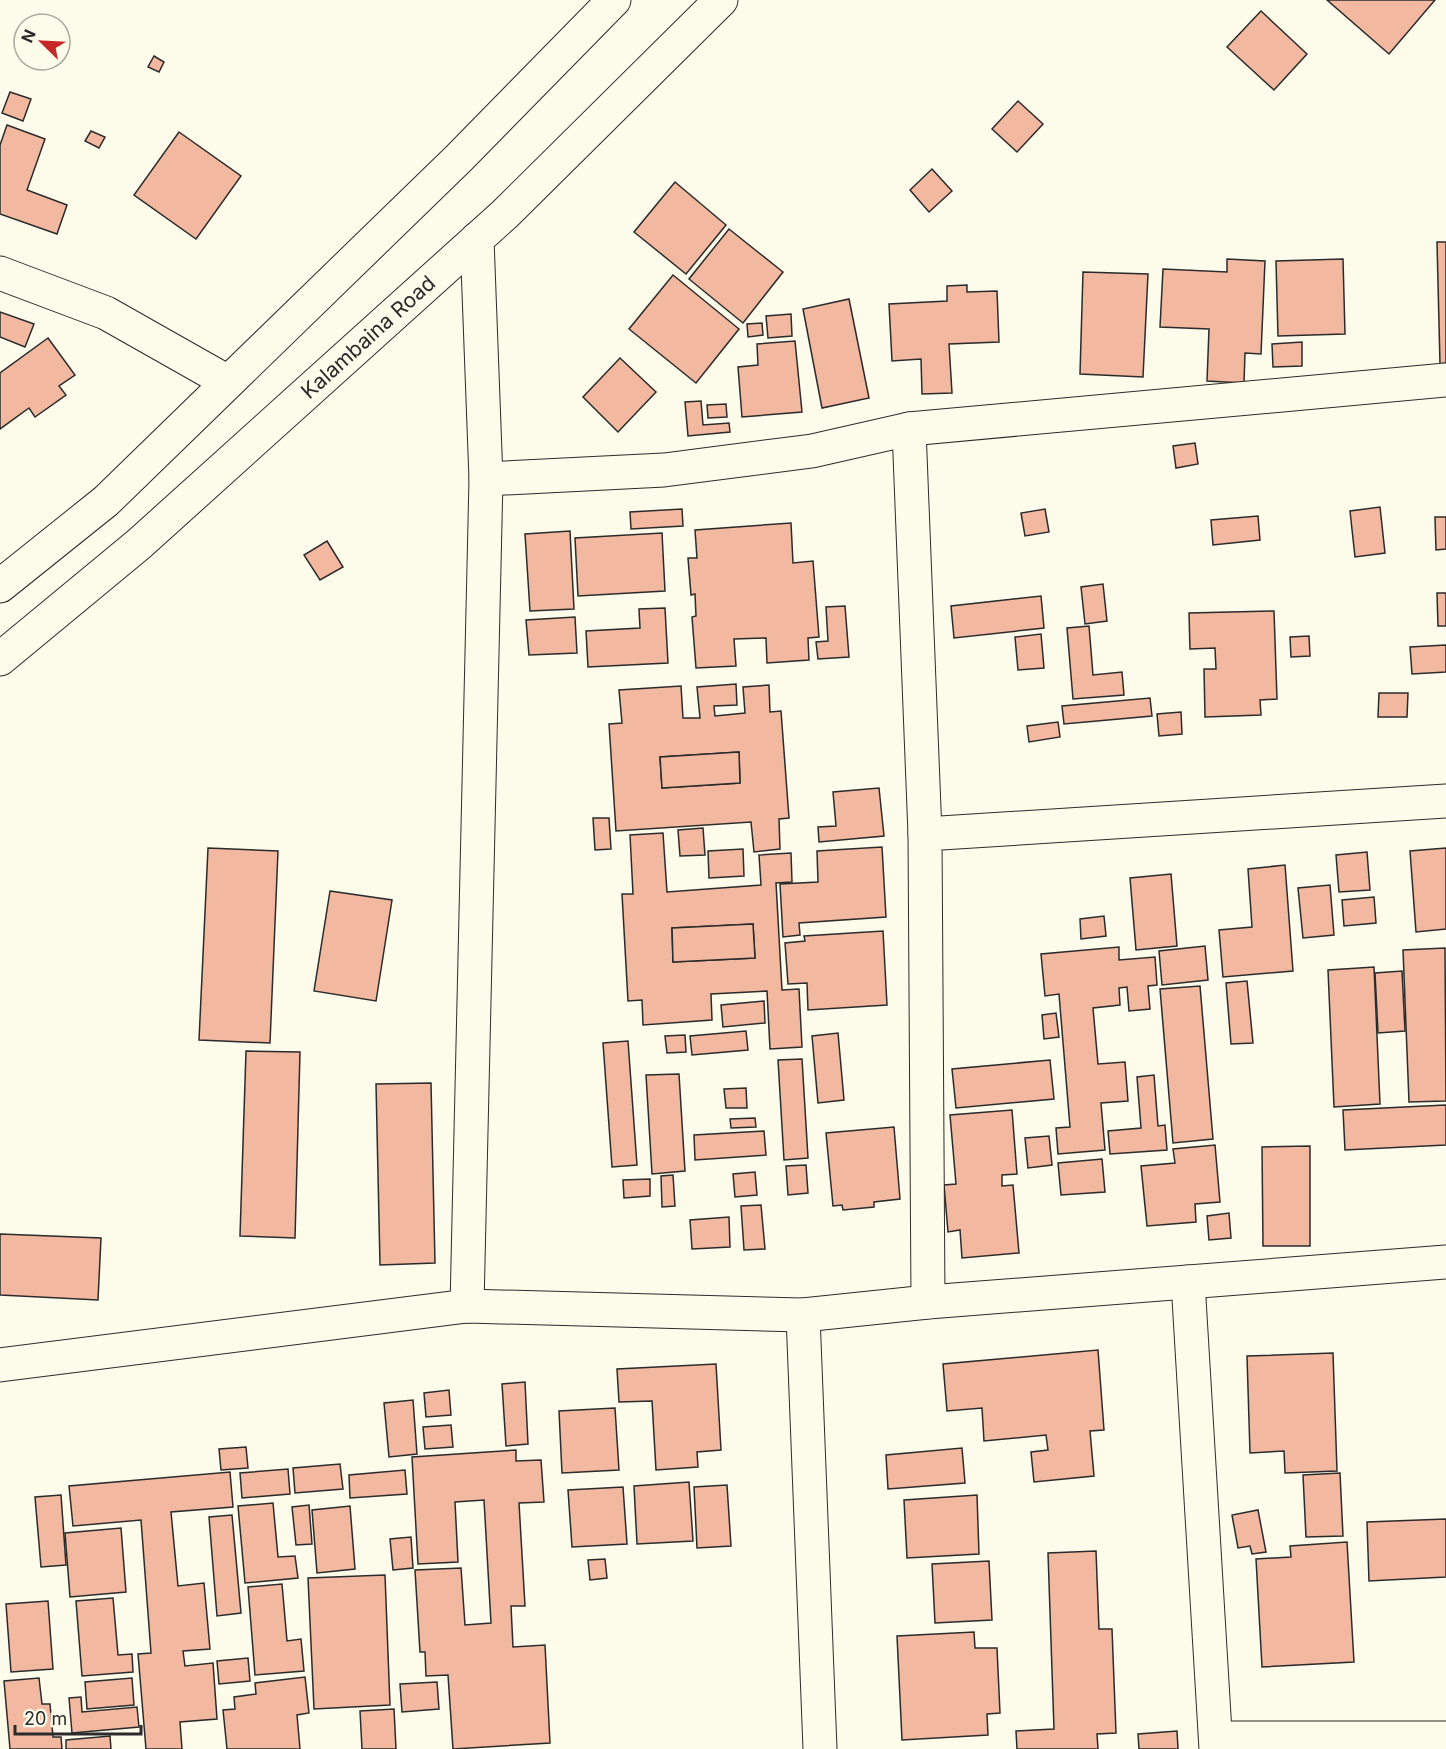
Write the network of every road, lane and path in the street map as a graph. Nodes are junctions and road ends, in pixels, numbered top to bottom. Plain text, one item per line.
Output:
1 (614, 0) edge
2 (721, 0) edge
3 (477, 239) junction
4 (0, 273) edge
5 (1446, 380) edge
6 (228, 382) junction
7 (909, 429) junction
8 (486, 479) junction
9 (0, 586) edge
10 (0, 659) edge
11 (1446, 801) edge
12 (925, 834) junction
13 (1446, 1262) edge
14 (1188, 1282) junction
15 (928, 1302) junction
16 (467, 1306) junction
17 (803, 1315) junction
18 (0, 1365) edge
19 (1446, 1738) edge
20 (1216, 1744) edge
21 (820, 1749) edge

1 - 6 street
2 - 3 street, Kalambaina Road
3 - 8 street
3 - 10 street, Kalambaina Road
4 - 6 street
5 - 7 street
6 - 9 street
7 - 8 street
7 - 12 street
8 - 16 street
11 - 12 street
12 - 15 street
13 - 14 street
14 - 15 street
14 - 20 street
15 - 17 street
16 - 17 street
16 - 18 street
17 - 21 street
19 - 20 street

